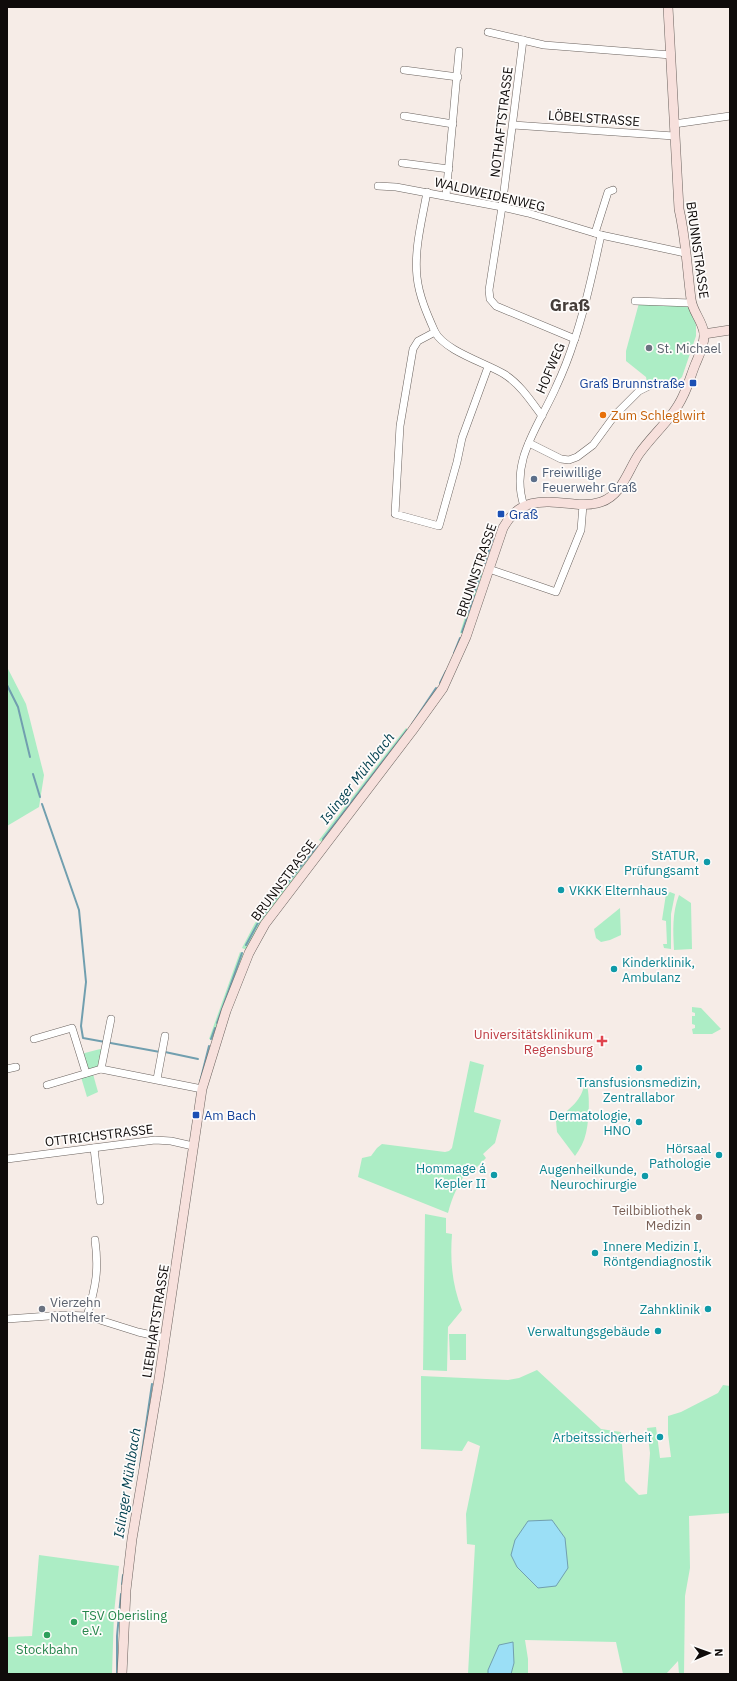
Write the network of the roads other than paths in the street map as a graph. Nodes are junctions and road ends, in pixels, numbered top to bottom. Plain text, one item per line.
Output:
1 (668, 7) edge
2 (488, 32) dead end
3 (523, 40) junction
4 (459, 51) dead end
5 (671, 55) junction
6 (404, 70) dead end
7 (458, 78) junction
8 (404, 116) dead end
9 (730, 116) edge
10 (453, 124) junction
11 (674, 124) junction
12 (513, 125) junction
13 (674, 136) junction
14 (402, 163) dead end
15 (449, 169) junction
16 (378, 186) dead end
17 (613, 190) dead end
18 (427, 192) junction
19 (446, 196) junction
20 (502, 207) junction
21 (598, 234) junction
22 (685, 253) junction
23 (634, 301) dead end
24 (692, 303) junction
25 (730, 330) edge
26 (435, 332) junction
27 (704, 334) junction
28 (575, 339) junction
29 (488, 367) junction
30 (649, 386) dead end
31 (542, 416) junction
32 (528, 443) junction
33 (583, 505) junction
34 (524, 506) junction
35 (488, 569) junction
36 (239, 977) joint
37 (111, 1019) dead end
38 (165, 1036) dead end
39 (34, 1039) dead end
40 (16, 1067) dead end
41 (7, 1069) edge
42 (101, 1069) junction
43 (86, 1073) junction
44 (157, 1079) junction
45 (47, 1085) dead end
46 (199, 1088) junction
47 (193, 1146) junction
48 (94, 1148) junction
49 (7, 1159) edge
50 (100, 1202) dead end
51 (95, 1240) dead end
52 (87, 1316) junction
53 (7, 1319) edge
54 (165, 1338) junction
55 (122, 1674) edge

1 - 5 street, BRUNNSTRASSE
2 - 3 street
3 - 5 street
3 - 12 street, NOTHAFTSTRASSE
4 - 7 street
5 - 11 street, BRUNNSTRASSE
6 - 7 street
7 - 10 street
8 - 10 street
9 - 11 street
10 - 15 street
11 - 13 street, BRUNNSTRASSE
12 - 13 street, LÖBELSTRASSE
12 - 20 street, NOTHAFTSTRASSE
13 - 22 street, BRUNNSTRASSE
14 - 15 street
15 - 19 street
16 - 18 street, WALDWEIDENWEG
17 - 21 street
18 - 19 street, WALDWEIDENWEG
18 - 26 street
19 - 20 street, WALDWEIDENWEG
20 - 21 street, WALDWEIDENWEG
20 - 28 street, NOTHAFTSTRASSE
21 - 22 street, WALDWEIDENWEG
21 - 28 street, HOFWEG
22 - 24 street, BRUNNSTRASSE
23 - 24 street
24 - 27 street, BRUNNSTRASSE
25 - 27 street
26 - 29 street
26 - 29 street
27 - 33 street
28 - 31 street, HOFWEG
29 - 31 street
30 - 32 street
31 - 32 street, HOFWEG
32 - 34 street, HOFWEG
33 - 34 street
33 - 35 street
34 - 35 street, BRUNNSTRASSE
35 - 36 street, BRUNNSTRASSE
36 - 46 street, LIEBHARTSTRASSE
37 - 42 street
38 - 44 street
39 - 43 street
40 - 41 street
42 - 43 street
42 - 44 street
43 - 45 street
44 - 46 street
46 - 47 street, LIEBHARTSTRASSE
47 - 48 street, OTTRICHSTRASSE
47 - 54 street, LIEBHARTSTRASSE
48 - 49 street, OTTRICHSTRASSE
48 - 50 street
51 - 52 street
52 - 53 street
52 - 54 street
54 - 55 street, LIEBHARTSTRASSE

